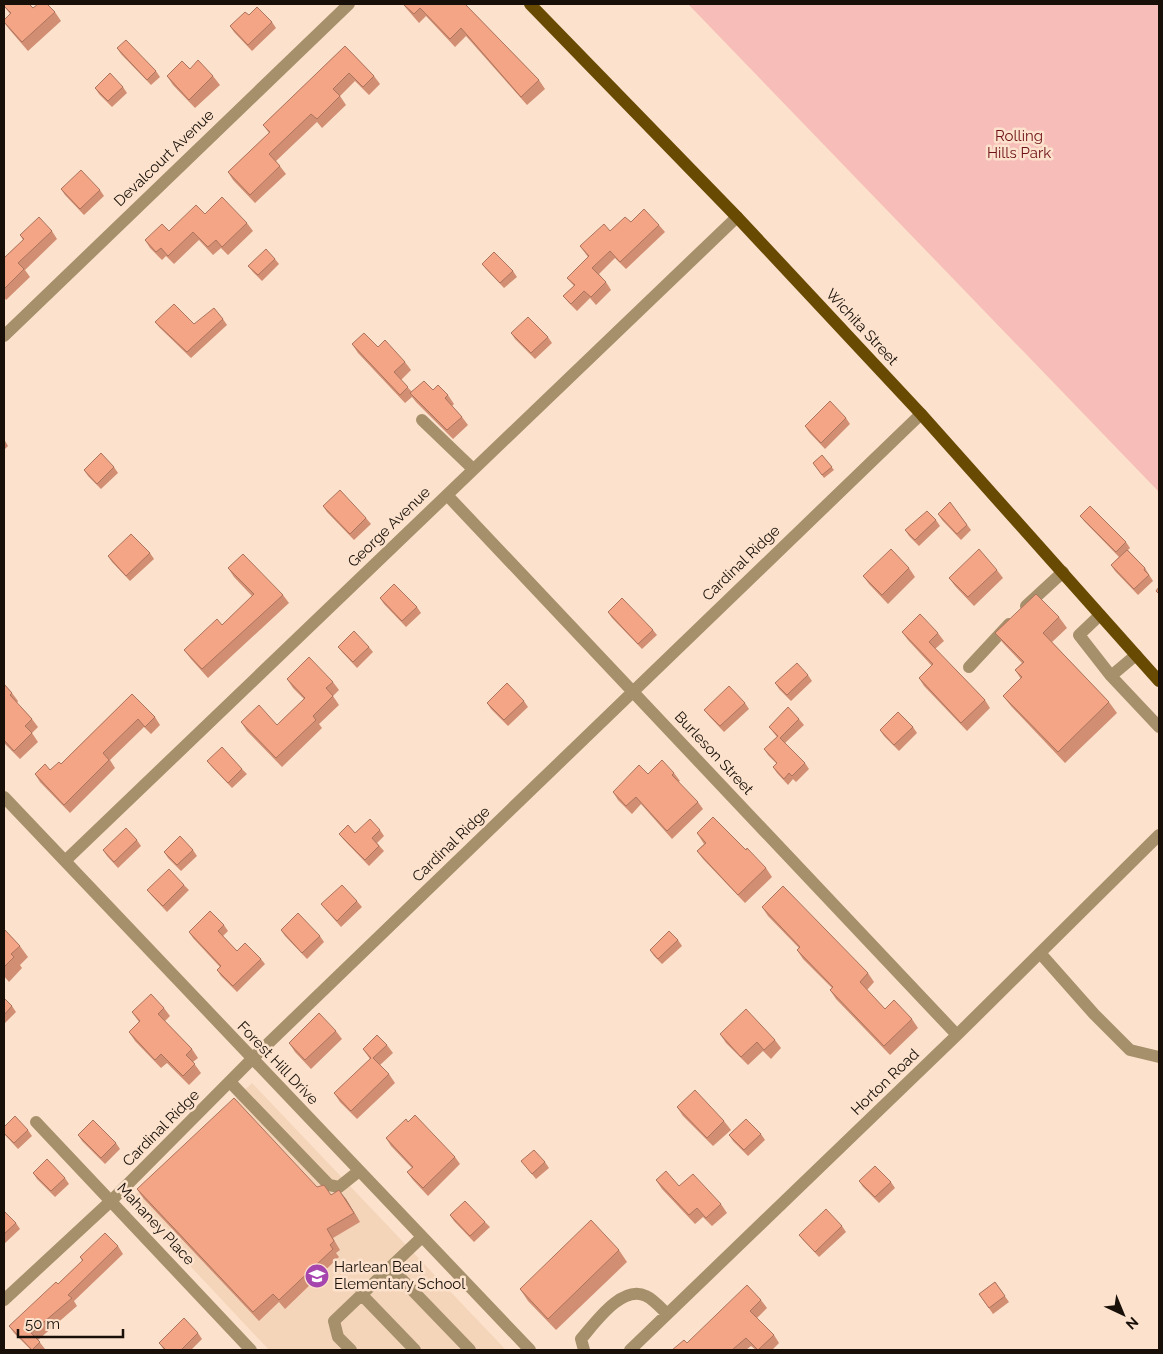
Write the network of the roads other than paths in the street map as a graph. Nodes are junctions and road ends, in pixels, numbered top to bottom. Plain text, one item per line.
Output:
1 (349, 4) edge
2 (530, 4) edge
3 (737, 217) junction
4 (4, 336) edge
5 (921, 414) junction
6 (422, 420) dead end
7 (473, 470) junction
8 (447, 495) junction
9 (1063, 572) junction
10 (1100, 615) junction
11 (1136, 655) junction
12 (969, 667) dead end
13 (1112, 676) junction
14 (1159, 681) edge
15 (633, 690) junction
16 (1159, 727) edge
17 (4, 797) edge
18 (1159, 835) edge
19 (65, 861) junction
20 (1040, 953) junction
21 (957, 1035) junction
22 (1159, 1057) edge
23 (252, 1059) junction
24 (230, 1082) junction
25 (36, 1122) dead end
26 (359, 1171) junction
27 (112, 1200) junction
28 (422, 1237) junction
29 (390, 1267) junction
30 (361, 1294) junction
31 (4, 1300) edge
32 (667, 1314) junction
33 (525, 1349) edge
34 (251, 1350) edge
35 (351, 1350) edge
36 (415, 1350) edge
37 (470, 1350) edge
38 (584, 1350) edge
39 (630, 1350) edge

1 - 4 street, Devalcourt Avenue
2 - 3 main road, Wichita Street
3 - 5 main road, Wichita Street
3 - 7 street, George Avenue
5 - 9 main road, Wichita Street
5 - 15 street, Cardinal Ridge
6 - 7 street
7 - 8 street, George Avenue
8 - 15 street, Burleson Street
8 - 19 street, George Avenue
9 - 10 main road, Wichita Street
9 - 12 street
10 - 11 main road, Wichita Street
10 - 13 street
11 - 13 street
11 - 14 main road, Wichita Street
13 - 16 street
15 - 21 street, Burleson Street
15 - 23 street, Cardinal Ridge
17 - 19 street, Forest Hill Drive
18 - 20 street, Horton Road
19 - 23 street, Forest Hill Drive
20 - 21 street, Horton Road
20 - 22 street
21 - 32 street, Horton Road
23 - 24 street, Cardinal Ridge
23 - 26 street, Forest Hill Drive
24 - 26 street
24 - 27 street, Cardinal Ridge
25 - 27 street, Mahaney Place
26 - 28 street, Forest Hill Drive
27 - 31 street, Cardinal Ridge
27 - 34 street, Mahaney Place
28 - 29 street
28 - 33 street, Forest Hill Drive
29 - 30 street
29 - 37 street
30 - 35 street
30 - 36 street
32 - 38 street
32 - 39 street, Horton Road

